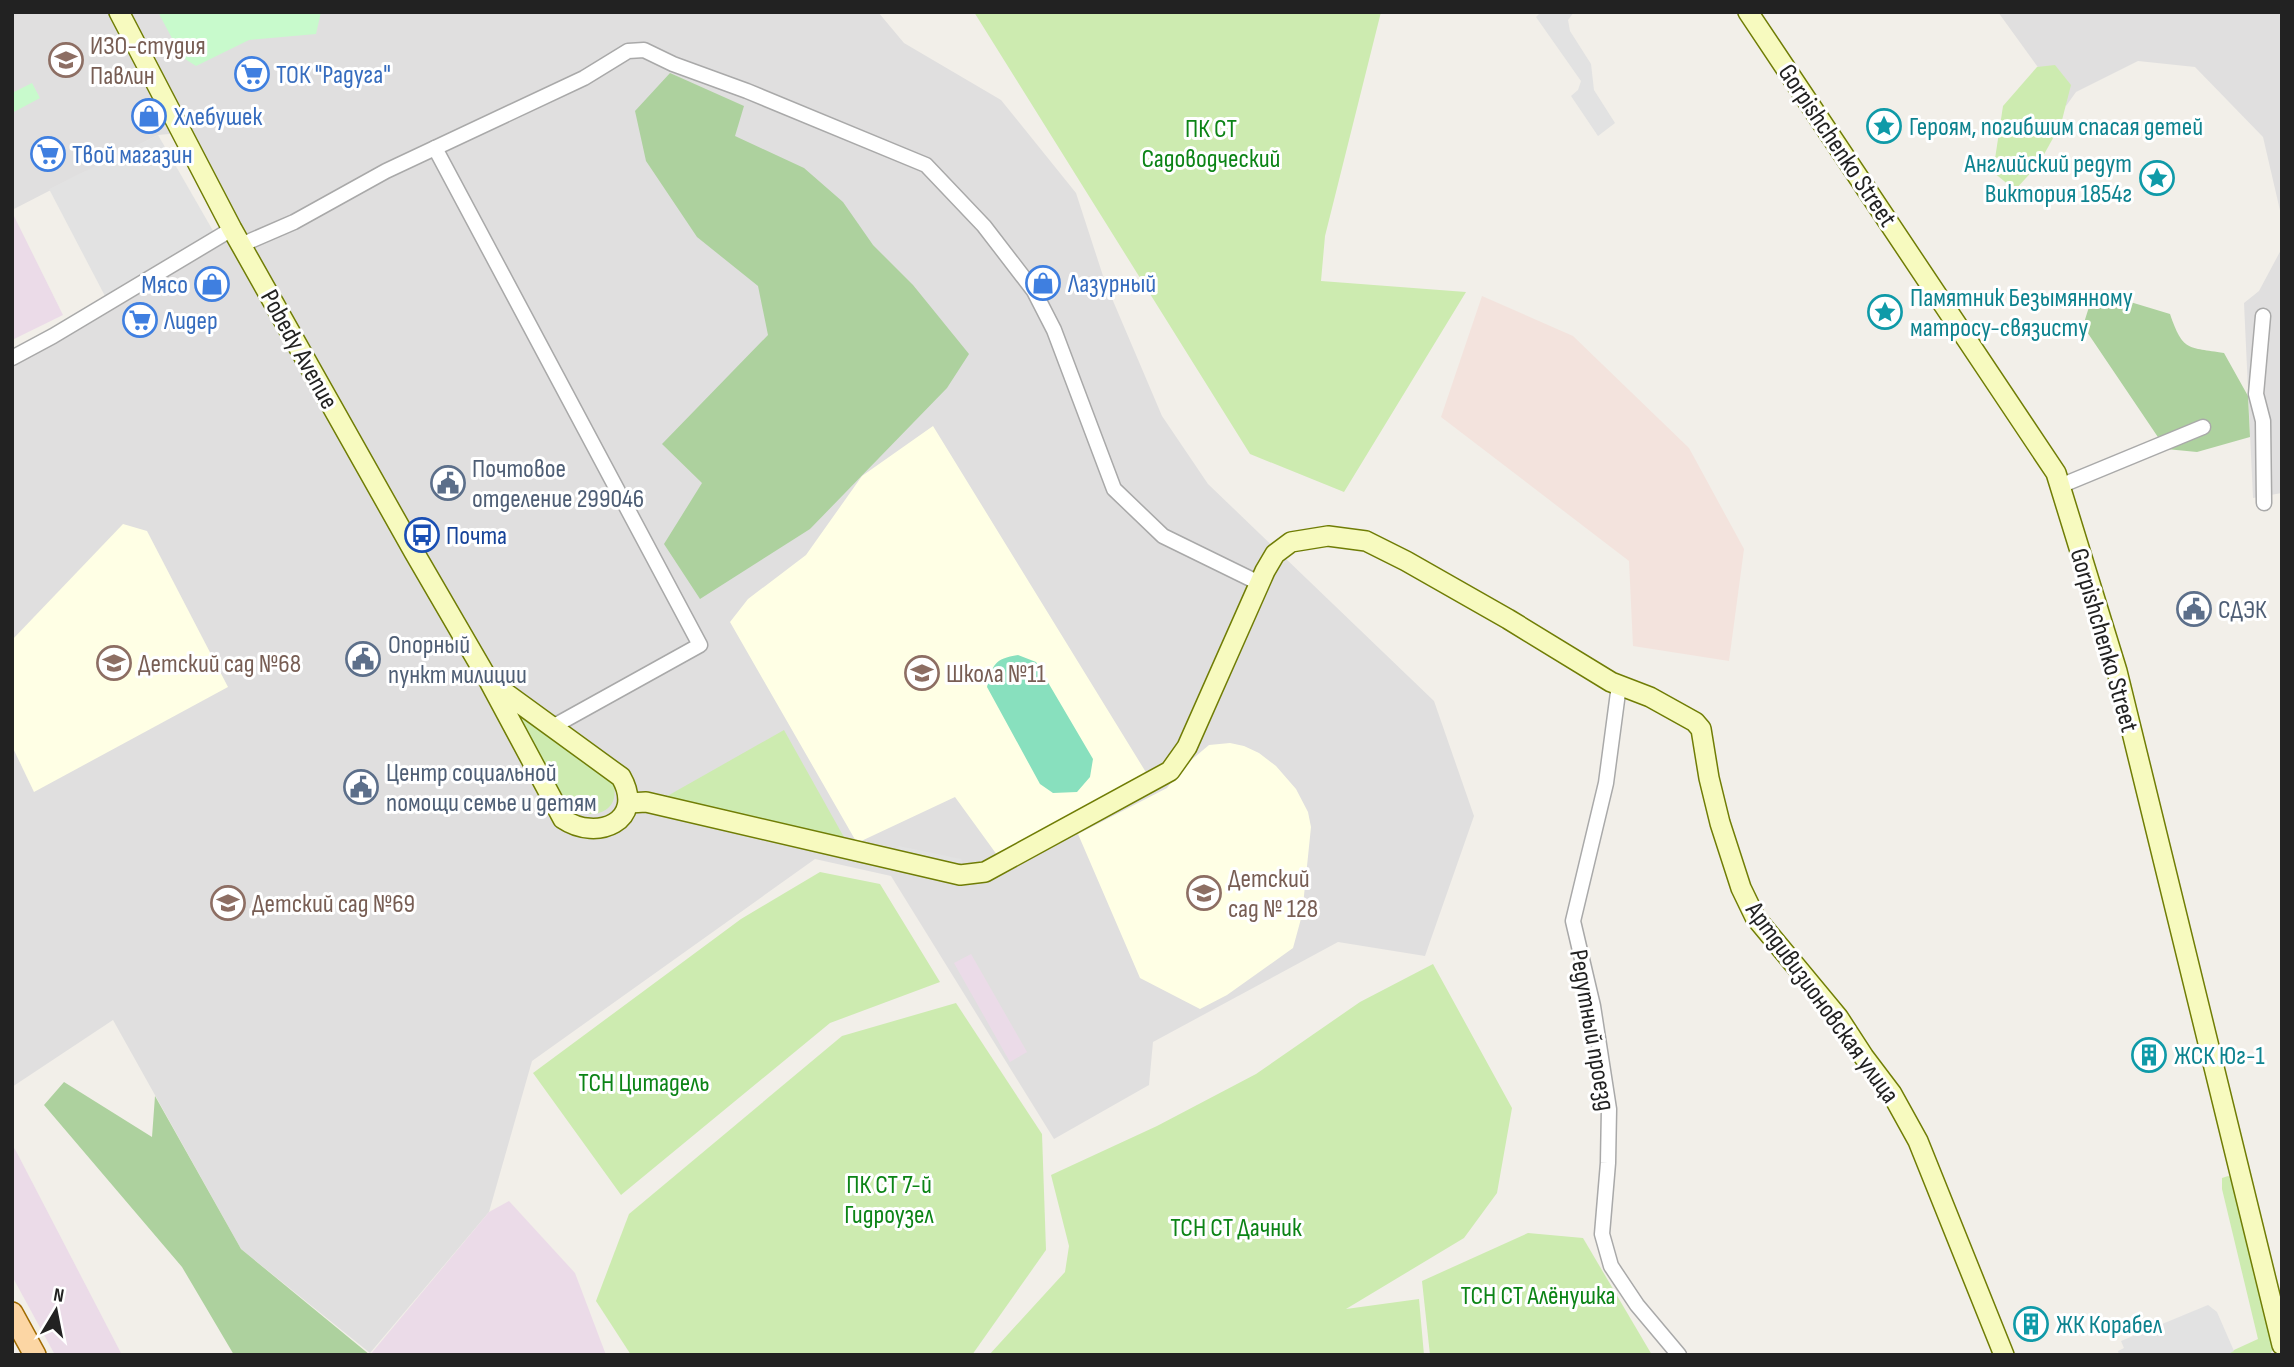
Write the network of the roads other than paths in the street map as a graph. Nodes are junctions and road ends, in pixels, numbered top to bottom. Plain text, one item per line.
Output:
1 (119, 12) edge
2 (1748, 12) edge
3 (435, 148) junction
4 (236, 237) junction
5 (2263, 316) dead end
6 (12, 358) edge
7 (2203, 427) dead end
8 (2060, 486) junction
9 (2264, 503) dead end
10 (1259, 583) junction
11 (489, 681) junction
12 (1619, 685) junction
13 (554, 726) junction
14 (629, 803) junction
15 (12, 1313) edge
16 (2282, 1345) edge
17 (35, 1355) edge
18 (1679, 1355) edge
19 (2004, 1355) edge

1 - 4 street, Pobedy Avenue
2 - 8 street, Gorpishchenko Street
3 - 4 street
3 - 10 street
3 - 13 street
4 - 6 street
4 - 11 street, Pobedy Avenue
5 - 9 street
7 - 8 street
8 - 16 street, Gorpishchenko Street
10 - 12 street, Артдивизионовская улица
10 - 14 street, Артдивизионовская улица
11 - 13 street, Pobedy Avenue
11 - 14 street, Pobedy Avenue
12 - 18 street, Редутный проезд
12 - 19 street, Артдивизионовская улица
13 - 14 street, Pobedy Avenue
15 - 17 main road

